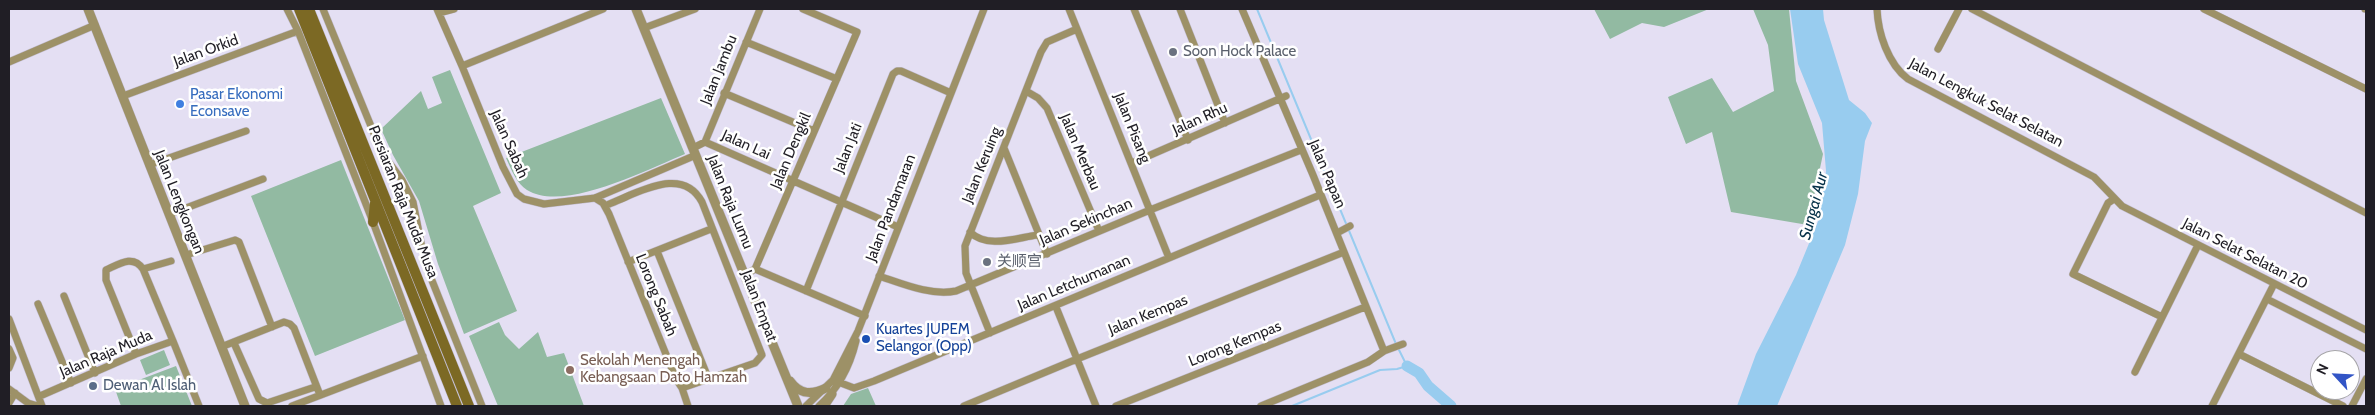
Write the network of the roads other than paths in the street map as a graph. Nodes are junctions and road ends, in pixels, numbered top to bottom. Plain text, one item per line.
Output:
1 (88, 9) edge
2 (287, 9) edge
3 (299, 9) edge
4 (308, 9) edge
5 (323, 9) edge
6 (454, 9) edge
7 (603, 9) edge
8 (636, 9) edge
9 (695, 9) edge
10 (760, 9) edge
11 (803, 9) edge
12 (984, 9) edge
13 (1069, 9) edge
14 (1134, 9) edge
15 (1180, 9) edge
16 (1242, 9) edge
17 (1877, 9) edge
18 (1959, 9) edge
19 (1972, 9) edge
20 (2204, 9) edge
21 (438, 11) edge
22 (95, 25) junction
23 (644, 28) junction
24 (1077, 29) junction
25 (298, 31) junction
26 (746, 42) junction
27 (1938, 49) dead end
28 (9, 62) edge
29 (462, 66) junction
30 (837, 79) junction
31 (2366, 89) edge
32 (1026, 91) junction
33 (724, 93) junction
34 (951, 93) junction
35 (123, 96) junction
36 (1283, 97) junction
37 (1225, 123) junction
38 (246, 130) dead end
39 (814, 131) junction
40 (1188, 140) junction
41 (705, 142) junction
42 (1004, 148) junction
43 (1301, 150) junction
44 (694, 151) junction
45 (1132, 163) junction
46 (149, 165) junction
47 (646, 176) junction
48 (263, 180) dead end
49 (793, 181) junction
50 (651, 187) junction
51 (1320, 195) junction
52 (596, 198) junction
53 (375, 199) junction
54 (2114, 199) junction
55 (842, 202) junction
56 (605, 206) junction
57 (1150, 210) junction
58 (2366, 213) edge
59 (170, 214) junction
60 (373, 222) junction
61 (898, 226) junction
62 (1350, 226) dead end
63 (711, 228) junction
64 (1099, 231) junction
65 (1339, 231) junction
66 (970, 232) junction
67 (1038, 234) junction
68 (2198, 245) junction
69 (657, 251) junction
70 (1344, 252) junction
71 (1047, 254) junction
72 (186, 255) junction
73 (1169, 258) junction
74 (171, 261) dead end
75 (628, 262) junction
76 (143, 269) junction
77 (755, 269) junction
78 (745, 275) junction
79 (879, 276) junction
80 (971, 284) junction
81 (2274, 284) junction
82 (806, 291) junction
83 (64, 296) dead end
84 (2267, 299) junction
85 (38, 304) dead end
86 (1056, 307) junction
87 (1365, 307) junction
88 (865, 316) junction
89 (2162, 317) junction
90 (9, 318) edge
91 (272, 327) junction
92 (2366, 330) edge
93 (990, 333) junction
94 (173, 341) junction
95 (234, 343) junction
96 (1403, 344) dead end
97 (221, 347) junction
98 (9, 349) edge
99 (2366, 349) edge
100 (1384, 351) junction
101 (136, 354) junction
102 (2239, 354) junction
103 (422, 356) junction
104 (1077, 358) junction
105 (9, 368) edge
106 (2135, 372) dead end
107 (95, 373) junction
108 (787, 377) junction
109 (2366, 379) edge
110 (709, 380) junction
111 (835, 382) junction
112 (71, 383) junction
113 (315, 387) junction
114 (682, 388) junction
115 (12, 391) edge
116 (829, 391) junction
117 (40, 396) junction
118 (320, 396) junction
119 (9, 402) edge
120 (38, 406) edge
121 (42, 406) edge
122 (199, 406) edge
123 (245, 406) edge
124 (292, 406) edge
125 (442, 406) edge
126 (457, 406) edge
127 (470, 406) edge
128 (482, 406) edge
129 (688, 406) edge
130 (798, 406) edge
131 (806, 406) edge
132 (819, 406) edge
133 (824, 406) edge
134 (964, 406) edge
135 (1096, 406) edge
136 (1116, 406) edge
137 (1261, 406) edge
138 (2212, 406) edge
139 (2343, 406) edge
140 (2352, 406) edge

1 - 22 street, Jalan Lengkongan
2 - 25 street
3 - 53 main road, Persiaran Raja Muda Musa
4 - 127 main road, Persiaran Raja Muda Musa
5 - 128 street
6 - 21 street
7 - 29 street
8 - 23 street, Jalan Raja Lumu
9 - 23 street
10 - 26 street, Jalan Jambu
11 - 30 street, Jalan Dengkil
12 - 34 street, Jalan Pandamaran
13 - 24 street, Jalan Pisang
14 - 40 street
15 - 37 street
16 - 36 street, Jalan Papan
17 - 54 street, Jalan Lengkuk Selat Selatan
18 - 27 street
19 - 58 street
20 - 31 street
21 - 29 street, Jalan Sabah
22 - 28 street
22 - 35 street, Jalan Lengkongan
23 - 44 street, Jalan Raja Lumu
24 - 32 street, Jalan Keruing
24 - 45 street, Jalan Pisang
25 - 35 street, Jalan Orkid
25 - 60 street
26 - 30 street
26 - 33 street, Jalan Jambu
29 - 52 street, Jalan Sabah
30 - 39 street, Jalan Dengkil
32 - 42 street, Jalan Keruing
32 - 64 street, Jalan Merbau
33 - 39 street
33 - 41 street, Jalan Jambu
34 - 55 street, Jalan Jati
34 - 61 street, Jalan Pandamaran
35 - 46 street, Jalan Lengkongan
36 - 37 street, Jalan Rhu
36 - 43 street, Jalan Papan
37 - 40 street, Jalan Rhu
38 - 46 street
39 - 49 street, Jalan Dengkil
40 - 45 street, Jalan Rhu
41 - 44 street, Jalan Lai
41 - 49 street, Jalan Lai
42 - 66 street, Jalan Keruing
42 - 67 street
43 - 51 street, Jalan Papan
43 - 57 street, Jalan Sekinchan
44 - 47 street, Jalan Sabah
44 - 78 street, Jalan Raja Lumu
45 - 57 street, Jalan Pisang
46 - 59 street, Jalan Lengkongan
47 - 50 street
47 - 52 street, Jalan Sabah
48 - 59 street
49 - 55 street, Jalan Lai
49 - 77 street, Jalan Dengkil
50 - 56 street, Jalan Empat
50 - 63 street, Jalan Empat
51 - 65 street, Jalan Papan
51 - 73 street, Jalan Letchumanan
52 - 56 street, Lorong Sabah
53 - 60 main road
53 - 126 main road, Persiaran Raja Muda Musa
54 - 68 street, Jalan Selat Selatan 20
54 - 89 street
55 - 61 street, Jalan Lai
55 - 82 street, Jalan Jati
56 - 75 street, Lorong Sabah
57 - 64 street, Jalan Sekinchan
57 - 73 street, Jalan Pisang
59 - 72 street, Jalan Lengkongan
60 - 103 street
61 - 79 street, Jalan Pandamaran
62 - 65 street
63 - 69 street
63 - 110 street, Jalan Empat
64 - 71 street, Jalan Sekinchan
65 - 70 street, Jalan Papan
66 - 67 street
66 - 80 street, Jalan Keruing
67 - 71 street
68 - 81 street, Jalan Selat Selatan 20
68 - 89 street
69 - 75 street
69 - 110 street
70 - 87 street, Jalan Papan
70 - 104 street, Jalan Kempas
71 - 80 street, Jalan Sekinchan
72 - 91 street
72 - 97 street, Jalan Lengkongan
73 - 86 street, Jalan Letchumanan
74 - 76 street
75 - 114 street, Lorong Sabah
76 - 94 street
76 - 101 street
77 - 78 street
77 - 82 street
78 - 108 street, Jalan Raja Lumu
79 - 80 street, Jalan Sekinchan
79 - 88 street, Jalan Pandamaran
80 - 93 street, Jalan Keruing
81 - 84 street
81 - 92 street, Jalan Selat Selatan 20
82 - 88 street
83 - 107 street
84 - 99 street
84 - 102 street
85 - 112 street
86 - 93 street, Jalan Letchumanan
86 - 104 street
87 - 100 street, Jalan Papan
87 - 136 street, Lorong Kempas
88 - 111 street, Jalan Pandamaran
89 - 106 street
90 - 117 street
91 - 95 street
91 - 113 street
93 - 111 street, Jalan Letchumanan
94 - 101 street, Jalan Raja Muda
94 - 122 street, Jalan Raja Muda
95 - 97 street
95 - 113 street
96 - 100 street
97 - 123 street, Jalan Lengkongan
98 - 105 street
100 - 137 street
101 - 107 street, Jalan Raja Muda
102 - 138 street
102 - 139 street
103 - 118 street
103 - 125 street
104 - 134 street, Jalan Kempas
104 - 135 street
107 - 112 street, Jalan Raja Muda
108 - 116 street
108 - 130 street, Jalan Raja Lumu
109 - 140 street
110 - 114 street
111 - 116 street, Jalan Pandamaran
112 - 117 street, Jalan Raja Muda
113 - 118 street
114 - 129 street, Lorong Sabah
115 - 119 street
115 - 120 street
116 - 131 street
116 - 132 street
116 - 133 street
117 - 121 street
118 - 124 street

